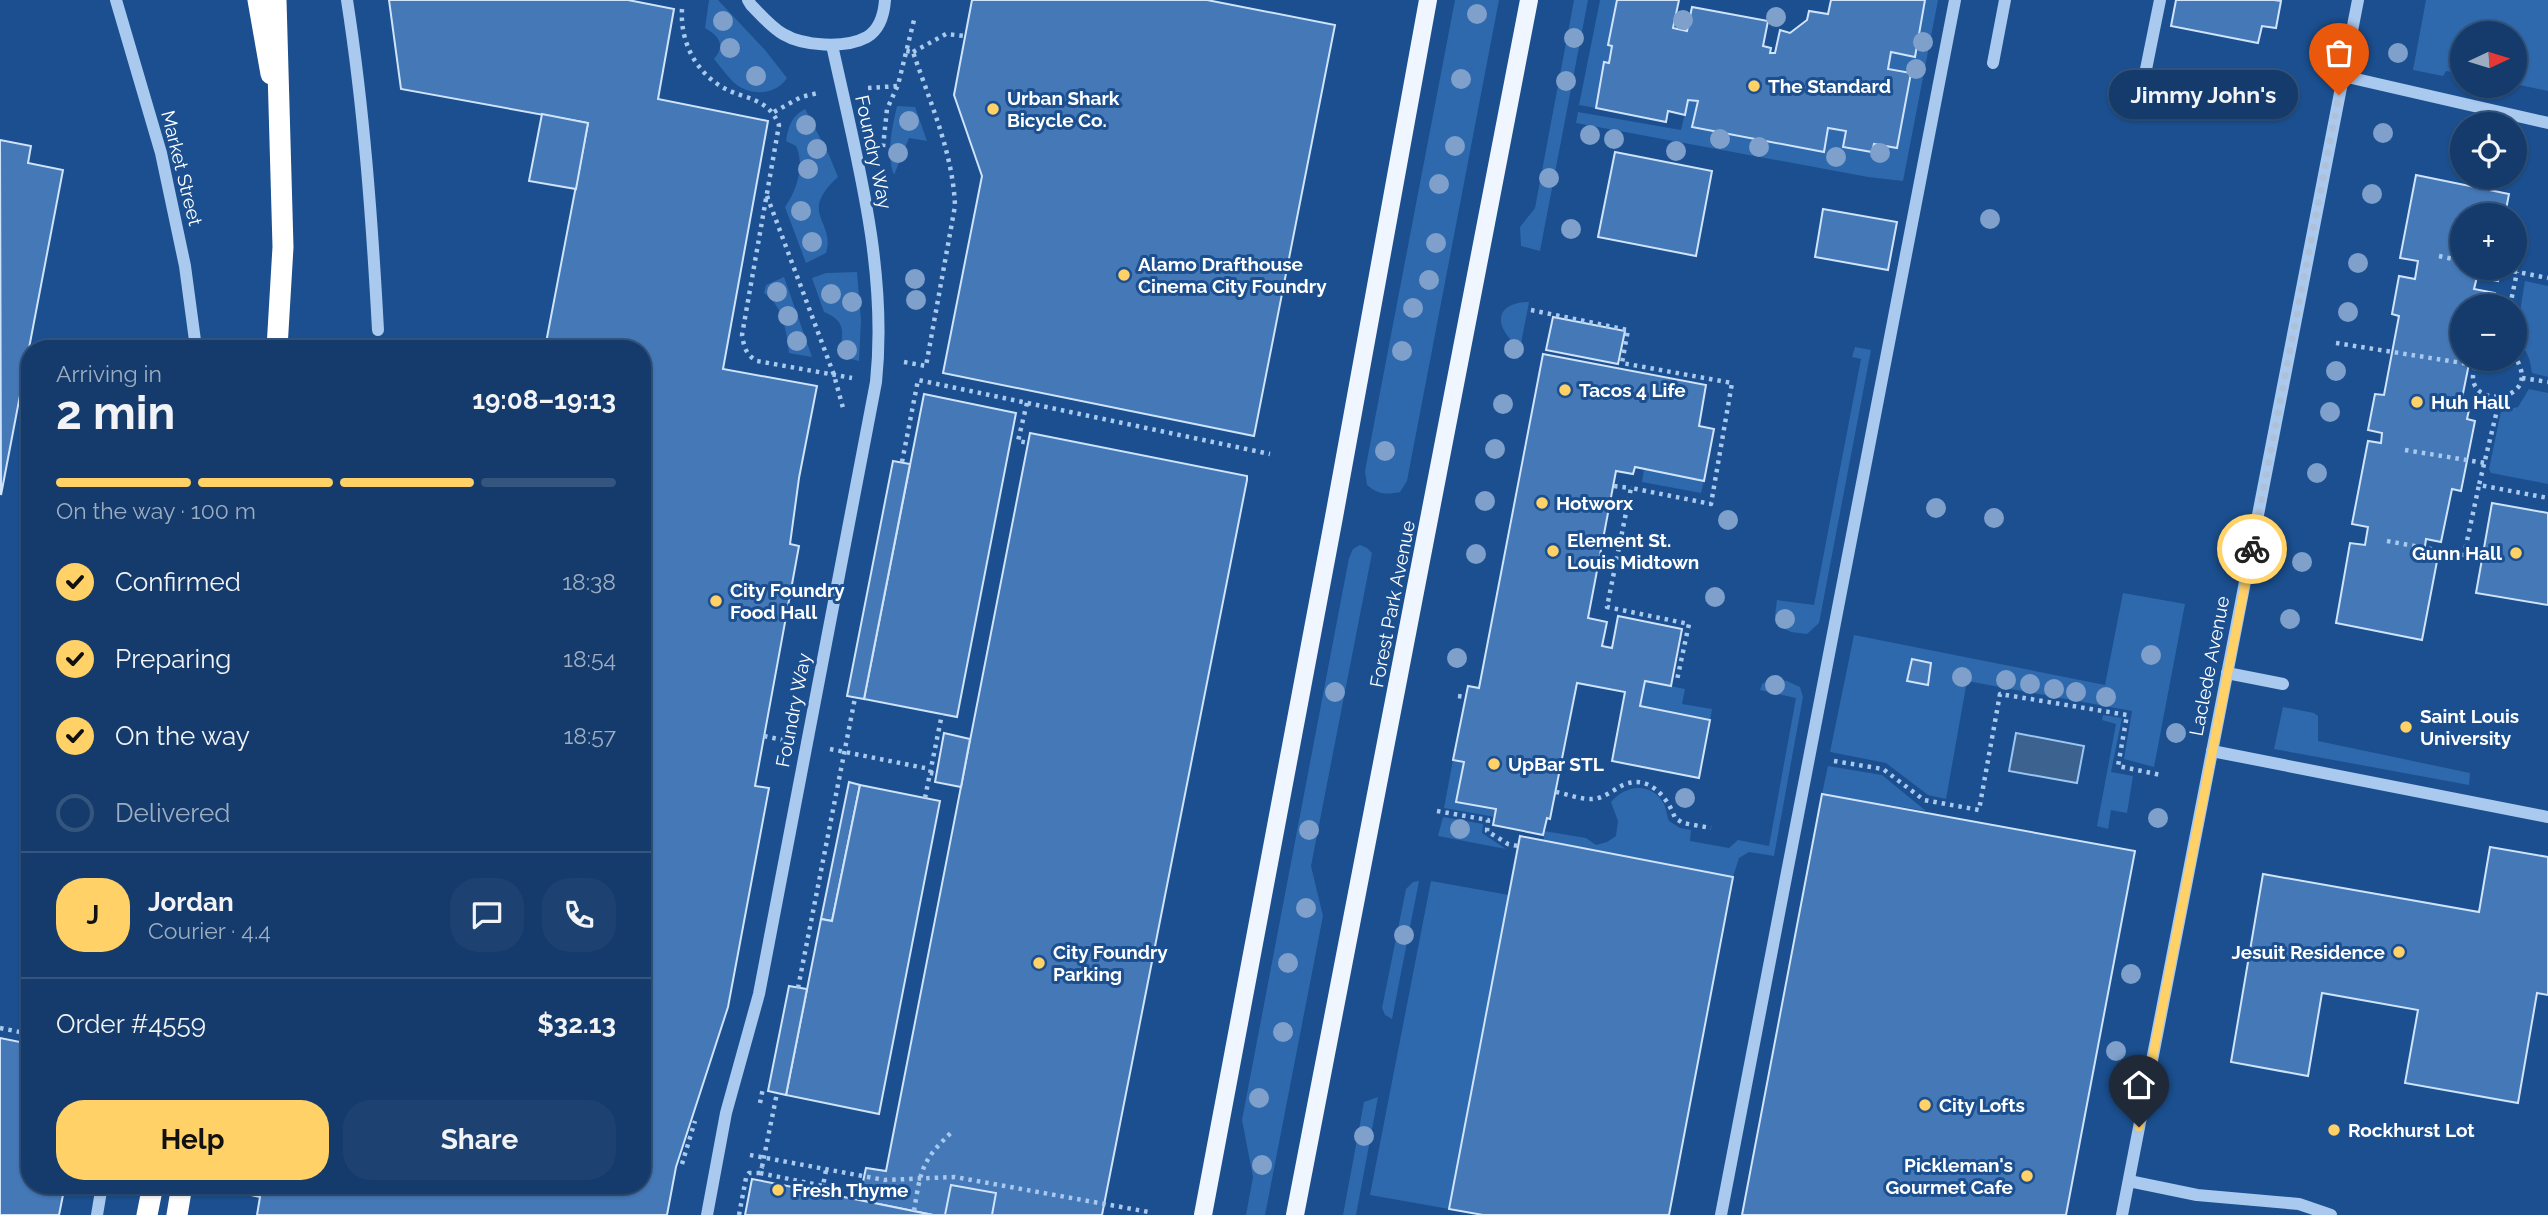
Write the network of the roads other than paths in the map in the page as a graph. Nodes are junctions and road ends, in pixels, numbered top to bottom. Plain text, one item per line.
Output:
1 (116, 0) edge
2 (258, 0) edge
3 (276, 0) edge
4 (347, 0) edge
5 (748, 0) edge
6 (886, 0) edge
7 (1428, 0) edge
8 (1529, 0) edge
9 (1955, 0) edge
10 (2005, 0) edge
11 (2160, 0) edge
12 (2358, 0) edge
13 (832, 45) junction
14 (1993, 63) dead end
15 (2343, 76) junction
16 (2141, 94) dead end
17 (2548, 124) edge
18 (378, 330) dead end
19 (196, 340) edge
20 (277, 340) edge
21 (285, 340) edge
22 (2227, 673) junction
23 (2283, 684) dead end
24 (2212, 751) junction
25 (2548, 817) edge
26 (2129, 1181) junction
27 (100, 1194) edge
28 (151, 1194) edge
29 (180, 1194) edge
30 (97, 1215) edge
31 (147, 1215) edge
32 (177, 1215) edge
33 (707, 1215) edge
34 (1203, 1215) edge
35 (1295, 1215) edge
36 (1721, 1215) edge
37 (2122, 1215) edge
38 (2331, 1215) edge

1 - 19 street, Market Street
2 - 21 highway
3 - 20 highway, bridge
4 - 18 street
5 - 13 street
6 - 13 street
7 - 34 main road
8 - 35 main road, Forest Park Avenue
9 - 36 street
10 - 14 street
11 - 16 street
12 - 15 street, Laclede Avenue
13 - 33 street, Foundry Way
15 - 17 street
15 - 22 street, Laclede Avenue
22 - 23 street
22 - 24 street, Laclede Avenue
24 - 25 street
24 - 26 street, Laclede Avenue
26 - 37 street, Laclede Avenue
26 - 38 street
27 - 30 street
28 - 31 highway
29 - 32 highway

